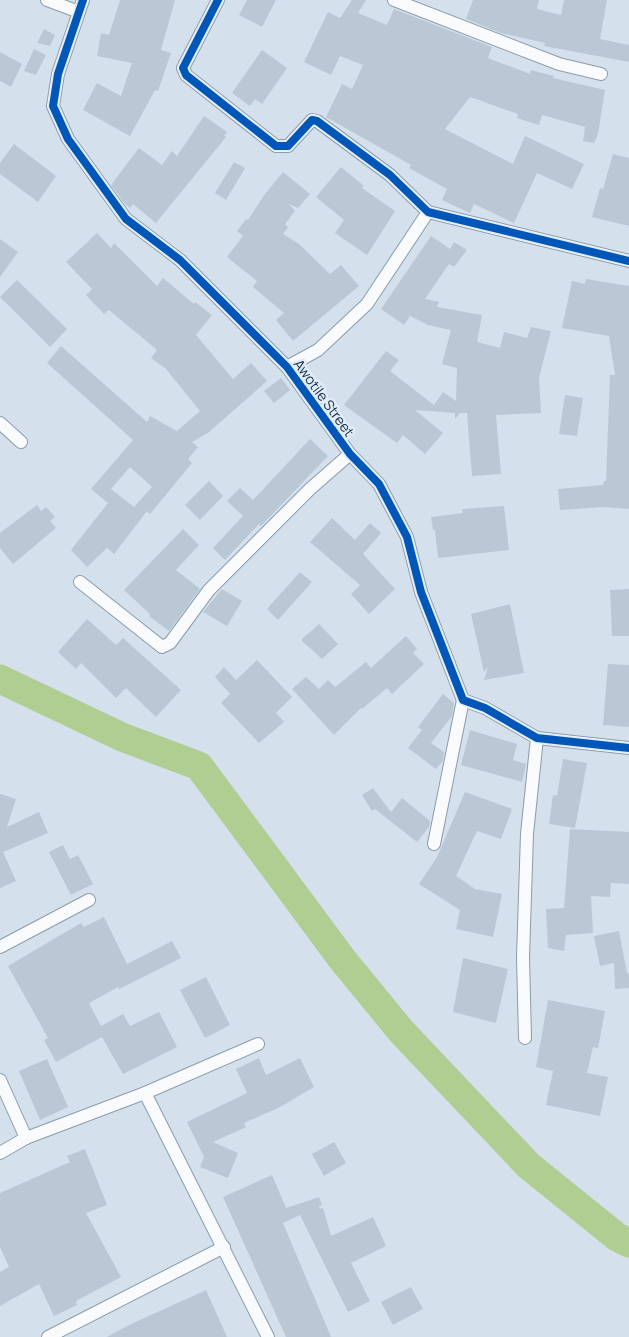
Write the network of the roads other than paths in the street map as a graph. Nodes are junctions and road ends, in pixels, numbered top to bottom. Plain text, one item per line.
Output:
1 (47, 0) edge
2 (218, 0) edge
3 (394, 0) edge
4 (81, 6) edge
5 (601, 74) dead end
6 (428, 212) junction
7 (629, 261) edge
8 (287, 367) junction
9 (0, 423) edge
10 (21, 442) dead end
11 (350, 454) junction
12 (80, 582) dead end
13 (463, 700) junction
14 (537, 738) junction
15 (629, 748) edge
16 (434, 844) dead end
17 (89, 900) dead end
18 (0, 947) edge
19 (524, 1038) dead end
20 (258, 1044) dead end
21 (0, 1080) edge
22 (145, 1093) junction
23 (26, 1138) junction
24 (0, 1153) edge
25 (224, 1247) junction
26 (48, 1337) edge
27 (268, 1337) edge

1 - 4 street
2 - 6 street
3 - 5 street
4 - 8 street, Awotile Street
6 - 7 street
6 - 8 street
8 - 11 street, Awotile Street
9 - 10 street
11 - 12 street
11 - 13 street, Awotile Street
13 - 14 street
13 - 16 street
14 - 15 street
14 - 19 street
17 - 18 street
20 - 22 street
21 - 23 street
22 - 23 street
22 - 25 street
23 - 24 street
25 - 26 street
25 - 27 street

